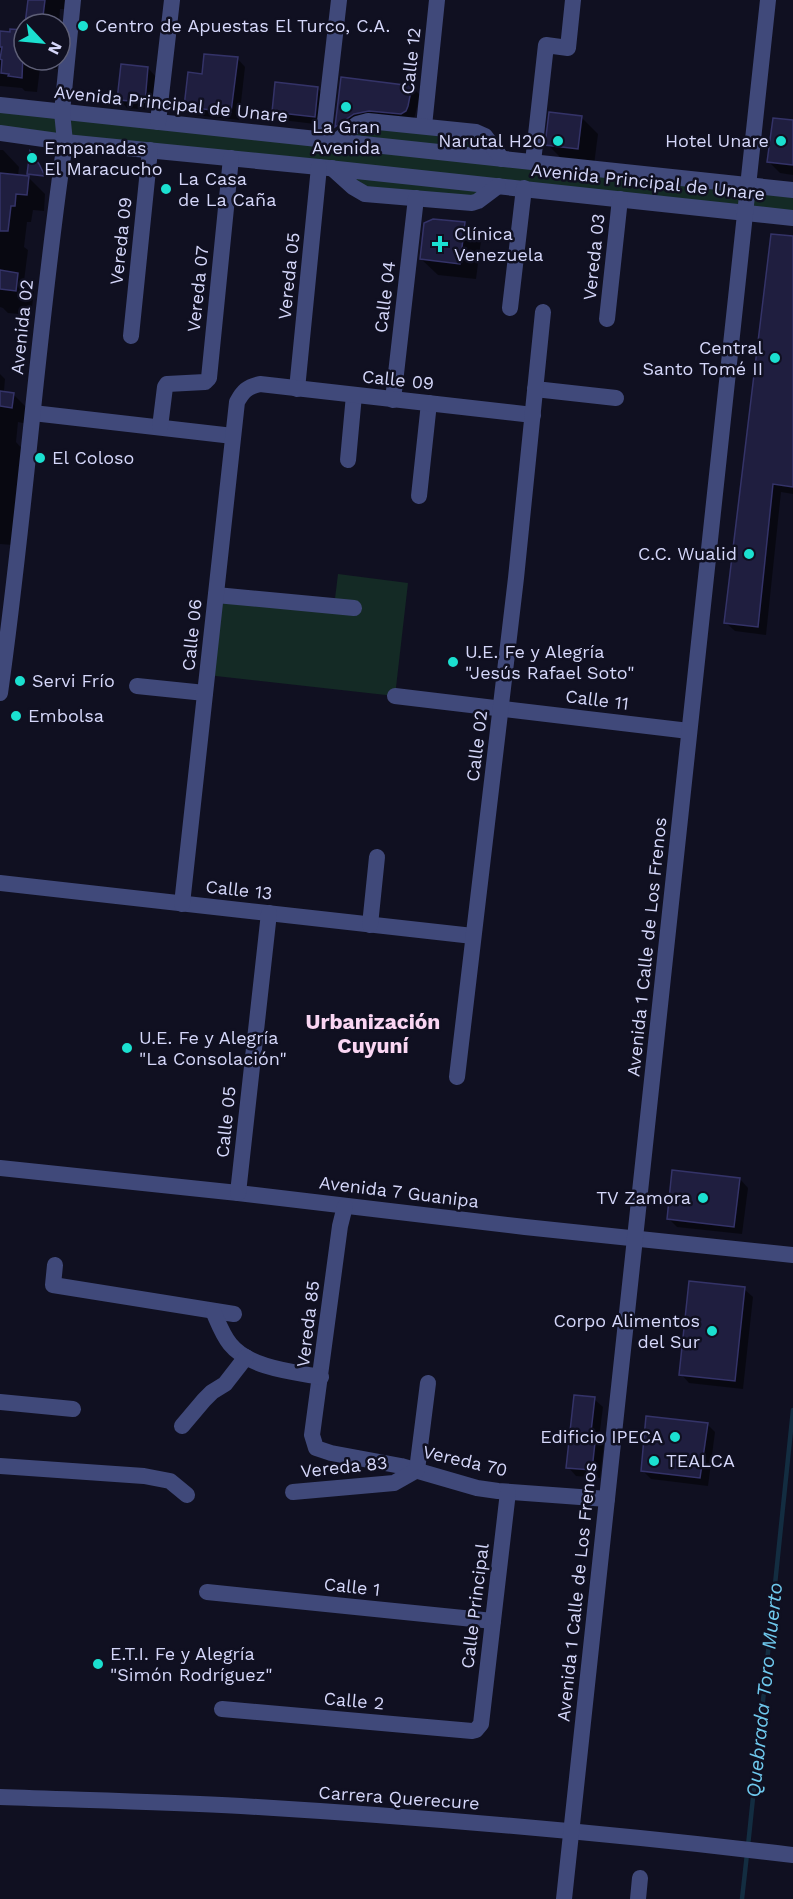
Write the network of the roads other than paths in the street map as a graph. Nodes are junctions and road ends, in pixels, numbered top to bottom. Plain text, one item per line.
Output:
1 (73, 0) edge
2 (172, 0) edge
3 (339, 0) edge
4 (437, 0) edge
5 (573, 0) edge
6 (768, 0) edge
7 (0, 105) edge
8 (62, 112) junction
9 (158, 122) junction
10 (424, 126) junction
11 (0, 133) edge
12 (331, 140) junction
13 (65, 142) junction
14 (150, 150) junction
15 (231, 158) junction
16 (502, 159) junction
17 (533, 162) junction
18 (326, 168) junction
19 (498, 186) junction
20 (748, 186) junction
21 (524, 188) junction
22 (793, 190) edge
23 (416, 198) junction
24 (620, 199) junction
25 (745, 212) junction
26 (793, 218) edge
27 (510, 308) dead end
28 (543, 312) dead end
29 (607, 319) dead end
30 (131, 336) dead end
31 (260, 384) joint
32 (297, 389) junction
33 (536, 389) junction
34 (354, 395) junction
35 (616, 398) dead end
36 (393, 400) junction
37 (429, 403) junction
38 (33, 413) junction
39 (533, 415) junction
40 (160, 426) junction
41 (233, 436) junction
42 (348, 460) dead end
43 (419, 496) dead end
44 (216, 595) junction
45 (6, 600) edge
46 (354, 608) dead end
47 (137, 686) dead end
48 (0, 693) edge
49 (205, 693) junction
50 (395, 696) dead end
51 (501, 708) junction
52 (689, 731) junction
53 (377, 857) dead end
54 (0, 883) edge
55 (182, 904) junction
56 (269, 913) junction
57 (370, 925) junction
58 (473, 936) junction
59 (457, 1077) dead end
60 (0, 1168) edge
61 (238, 1193) junction
62 (345, 1206) junction
63 (636, 1238) junction
64 (793, 1255) edge
65 (55, 1265) dead end
66 (213, 1311) junction
67 (234, 1314) dead end
68 (246, 1357) junction
69 (321, 1377) junction
70 (428, 1383) dead end
71 (0, 1402) edge
72 (73, 1409) dead end
73 (182, 1426) dead end
74 (316, 1448) joint
75 (0, 1466) edge
76 (417, 1470) junction
77 (293, 1492) dead end
78 (508, 1492) junction
79 (187, 1495) dead end
80 (607, 1499) junction
81 (207, 1592) dead end
82 (493, 1622) junction
83 (222, 1709) dead end
84 (481, 1724) joint
85 (0, 1797) edge
86 (571, 1831) junction
87 (793, 1855) edge
88 (640, 1878) dead end
89 (564, 1899) edge
90 (638, 1899) edge

1 - 8 street, Avenida 02
2 - 9 street
3 - 12 street
4 - 10 street, Calle 12
5 - 17 street
6 - 20 street, Avenida 1 Calle de Los Frenos
7 - 8 street, Avenida Principal de Unare
8 - 9 street, Avenida Principal de Unare
8 - 13 street, Avenida 02
9 - 12 street, Avenida Principal de Unare
10 - 12 street
10 - 16 street
11 - 13 street, Avenida Principal de Unare
12 - 16 street, Avenida Principal de Unare
13 - 14 street, Avenida Principal de Unare
13 - 38 street, Avenida 02
14 - 15 street, Avenida Principal de Unare
14 - 30 street, Vereda 09
15 - 18 street, Avenida Principal de Unare
15 - 40 street, Vereda 07
16 - 17 street, Avenida Principal de Unare
17 - 20 street, Avenida Principal de Unare
18 - 19 street, Avenida Principal de Unare
18 - 23 street
18 - 32 street, Vereda 05
19 - 21 street, Avenida Principal de Unare
19 - 23 street
20 - 22 street, Avenida Principal de Unare
20 - 25 street, Avenida 1 Calle de Los Frenos
21 - 24 street, Avenida Principal de Unare
21 - 27 street
23 - 36 street, Calle 04
24 - 25 street, Avenida Principal de Unare
24 - 29 street, Vereda 03
25 - 26 street, Avenida Principal de Unare
25 - 52 street, Avenida 1 Calle de Los Frenos
28 - 33 street, Calle 02
31 - 32 street, Calle 09
31 - 41 street, Calle 06
32 - 34 street, Calle 09
33 - 35 street
33 - 39 street, Calle 02
34 - 36 street, Calle 09
34 - 42 street
36 - 37 street, Calle 09
37 - 39 street, Calle 09
37 - 43 street
38 - 40 street
38 - 45 street, Avenida 02
39 - 51 street, Calle 02
40 - 41 street
41 - 44 street, Calle 06
44 - 46 street
44 - 49 street, Calle 06
45 - 48 street, Avenida 02
47 - 49 street
49 - 55 street, Calle 06
50 - 51 street, Calle 11
51 - 52 street, Calle 11
51 - 58 street, Calle 02
52 - 63 street, Avenida 1 Calle de Los Frenos
53 - 57 street
54 - 55 street, Calle 13
55 - 56 street, Calle 13
56 - 57 street, Calle 13
56 - 61 street, Calle 05
57 - 58 street, Calle 13
58 - 59 street, Calle 02
60 - 61 street, Avenida 7 Guanipa
61 - 62 street, Avenida 7 Guanipa
62 - 63 street, Avenida 7 Guanipa
62 - 69 street, Vereda 85
63 - 64 street, Avenida 7 Guanipa
63 - 80 street, Avenida 1 Calle de Los Frenos
65 - 66 street
66 - 67 street
66 - 68 street
68 - 69 street
68 - 73 street
69 - 74 street, Vereda 85
70 - 76 street
71 - 72 street
74 - 76 street, Vereda 70
75 - 79 street
76 - 77 street, Vereda 83
76 - 78 street, Vereda 70
78 - 80 street, Vereda 70
78 - 82 street, Calle Principal
80 - 86 street, Avenida 1 Calle de Los Frenos
81 - 82 street, Calle 1
82 - 84 street, Calle Principal
83 - 84 street, Calle 2
85 - 86 street, Carrera Querecure
86 - 87 street, Carrera Querecure
86 - 89 street, Avenida 1 Calle de Los Frenos
88 - 90 street

